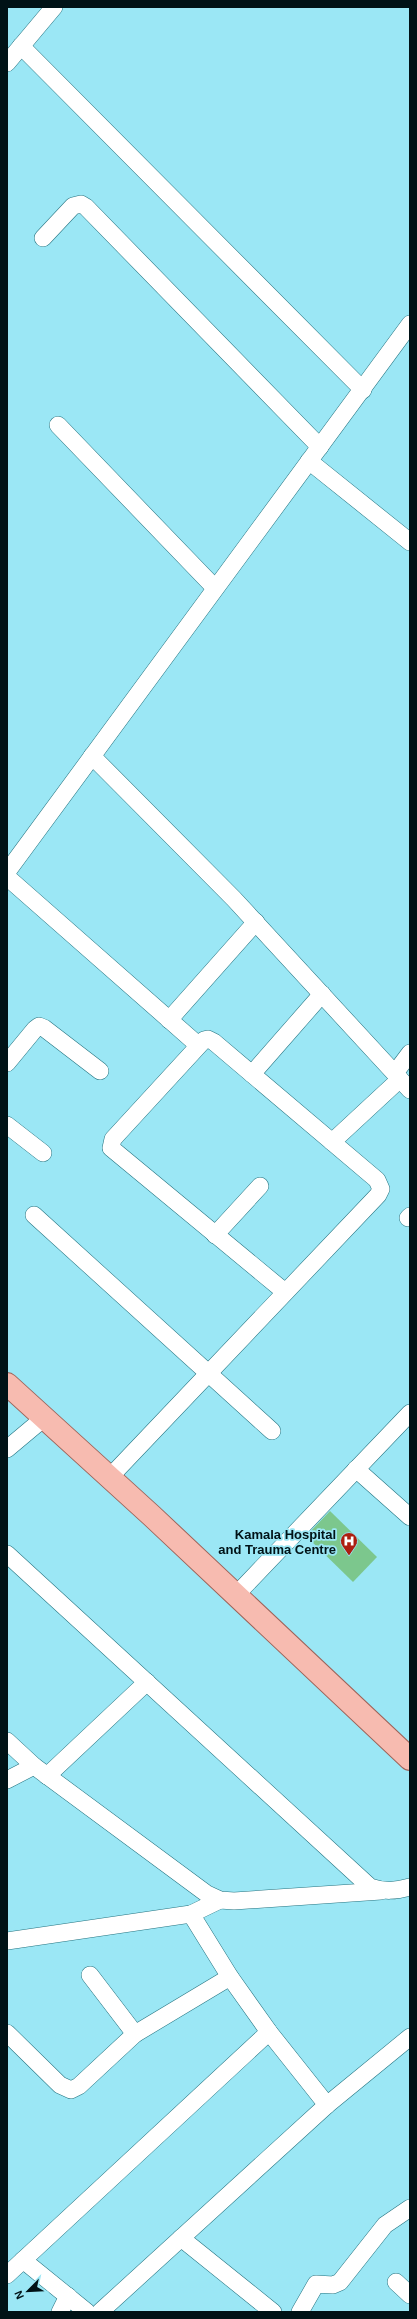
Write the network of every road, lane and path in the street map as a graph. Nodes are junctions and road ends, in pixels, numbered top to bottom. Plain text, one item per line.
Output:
1 (54, 7) edge
2 (22, 46) junction
3 (7, 64) edge
4 (43, 238) dead end
5 (410, 324) edge
6 (363, 390) junction
7 (58, 425) dead end
8 (320, 447) junction
9 (309, 461) junction
10 (410, 542) edge
11 (215, 588) junction
12 (92, 756) junction
13 (7, 872) edge
14 (7, 877) edge
15 (256, 922) junction
16 (322, 994) junction
17 (169, 1020) junction
18 (198, 1045) junction
19 (410, 1053) edge
20 (7, 1063) edge
21 (100, 1071) dead end
22 (252, 1074) junction
23 (402, 1081) edge
24 (7, 1125) edge
25 (332, 1142) junction
26 (43, 1154) dead end
27 (260, 1186) dead end
28 (34, 1215) dead end
29 (215, 1235) junction
30 (285, 1292) junction
31 (208, 1374) junction
32 (7, 1384) edge
33 (410, 1413) edge
34 (44, 1418) junction
35 (272, 1431) dead end
36 (7, 1449) edge
37 (356, 1469) junction
38 (109, 1478) junction
39 (410, 1517) edge
40 (7, 1554) edge
41 (236, 1595) junction
42 (147, 1682) junction
43 (7, 1741) edge
44 (410, 1759) edge
45 (41, 1771) junction
46 (7, 1780) edge
47 (410, 1887) edge
48 (382, 1891) junction
49 (220, 1900) junction
50 (191, 1914) junction
51 (7, 1940) edge
52 (90, 1975) dead end
53 (230, 1977) junction
54 (269, 2032) junction
55 (7, 2033) edge
56 (135, 2034) junction
57 (410, 2037) edge
58 (326, 2105) junction
59 (410, 2208) edge
60 (181, 2238) junction
61 (22, 2260) junction
62 (7, 2274) edge
63 (396, 2282) dead end
64 (410, 2295) edge
65 (68, 2296) junction
66 (60, 2312) edge
67 (87, 2312) edge
68 (100, 2312) edge
69 (273, 2312) edge
70 (300, 2312) edge

1 - 2 street
2 - 3 street
2 - 6 street
4 - 8 street
5 - 6 street
6 - 8 street
7 - 11 street
8 - 9 street
9 - 10 street
9 - 11 street
11 - 12 street
12 - 13 street
12 - 15 street
14 - 17 street
15 - 16 street
15 - 17 street
16 - 22 street
16 - 23 street
17 - 18 street
18 - 22 street
18 - 29 street
19 - 23 street
20 - 21 street
22 - 25 street
23 - 25 street
24 - 26 street
25 - 30 street
27 - 29 street
28 - 31 street
29 - 30 street
30 - 31 street
31 - 35 street
31 - 38 street
32 - 34 main road
33 - 37 street
34 - 36 street
34 - 38 main road
37 - 39 street
37 - 41 street
38 - 41 main road
40 - 42 street
41 - 44 main road
42 - 45 street
42 - 48 street
43 - 45 street
45 - 46 street
45 - 49 street
47 - 48 street
48 - 49 street
49 - 50 street
50 - 51 street
50 - 53 street
52 - 56 street
53 - 54 street
53 - 56 street
54 - 58 street
54 - 61 street
55 - 56 street
57 - 58 street
58 - 60 street
59 - 70 street
60 - 68 street
60 - 69 street
61 - 62 street
61 - 65 street
63 - 64 street
65 - 66 street
65 - 67 street

